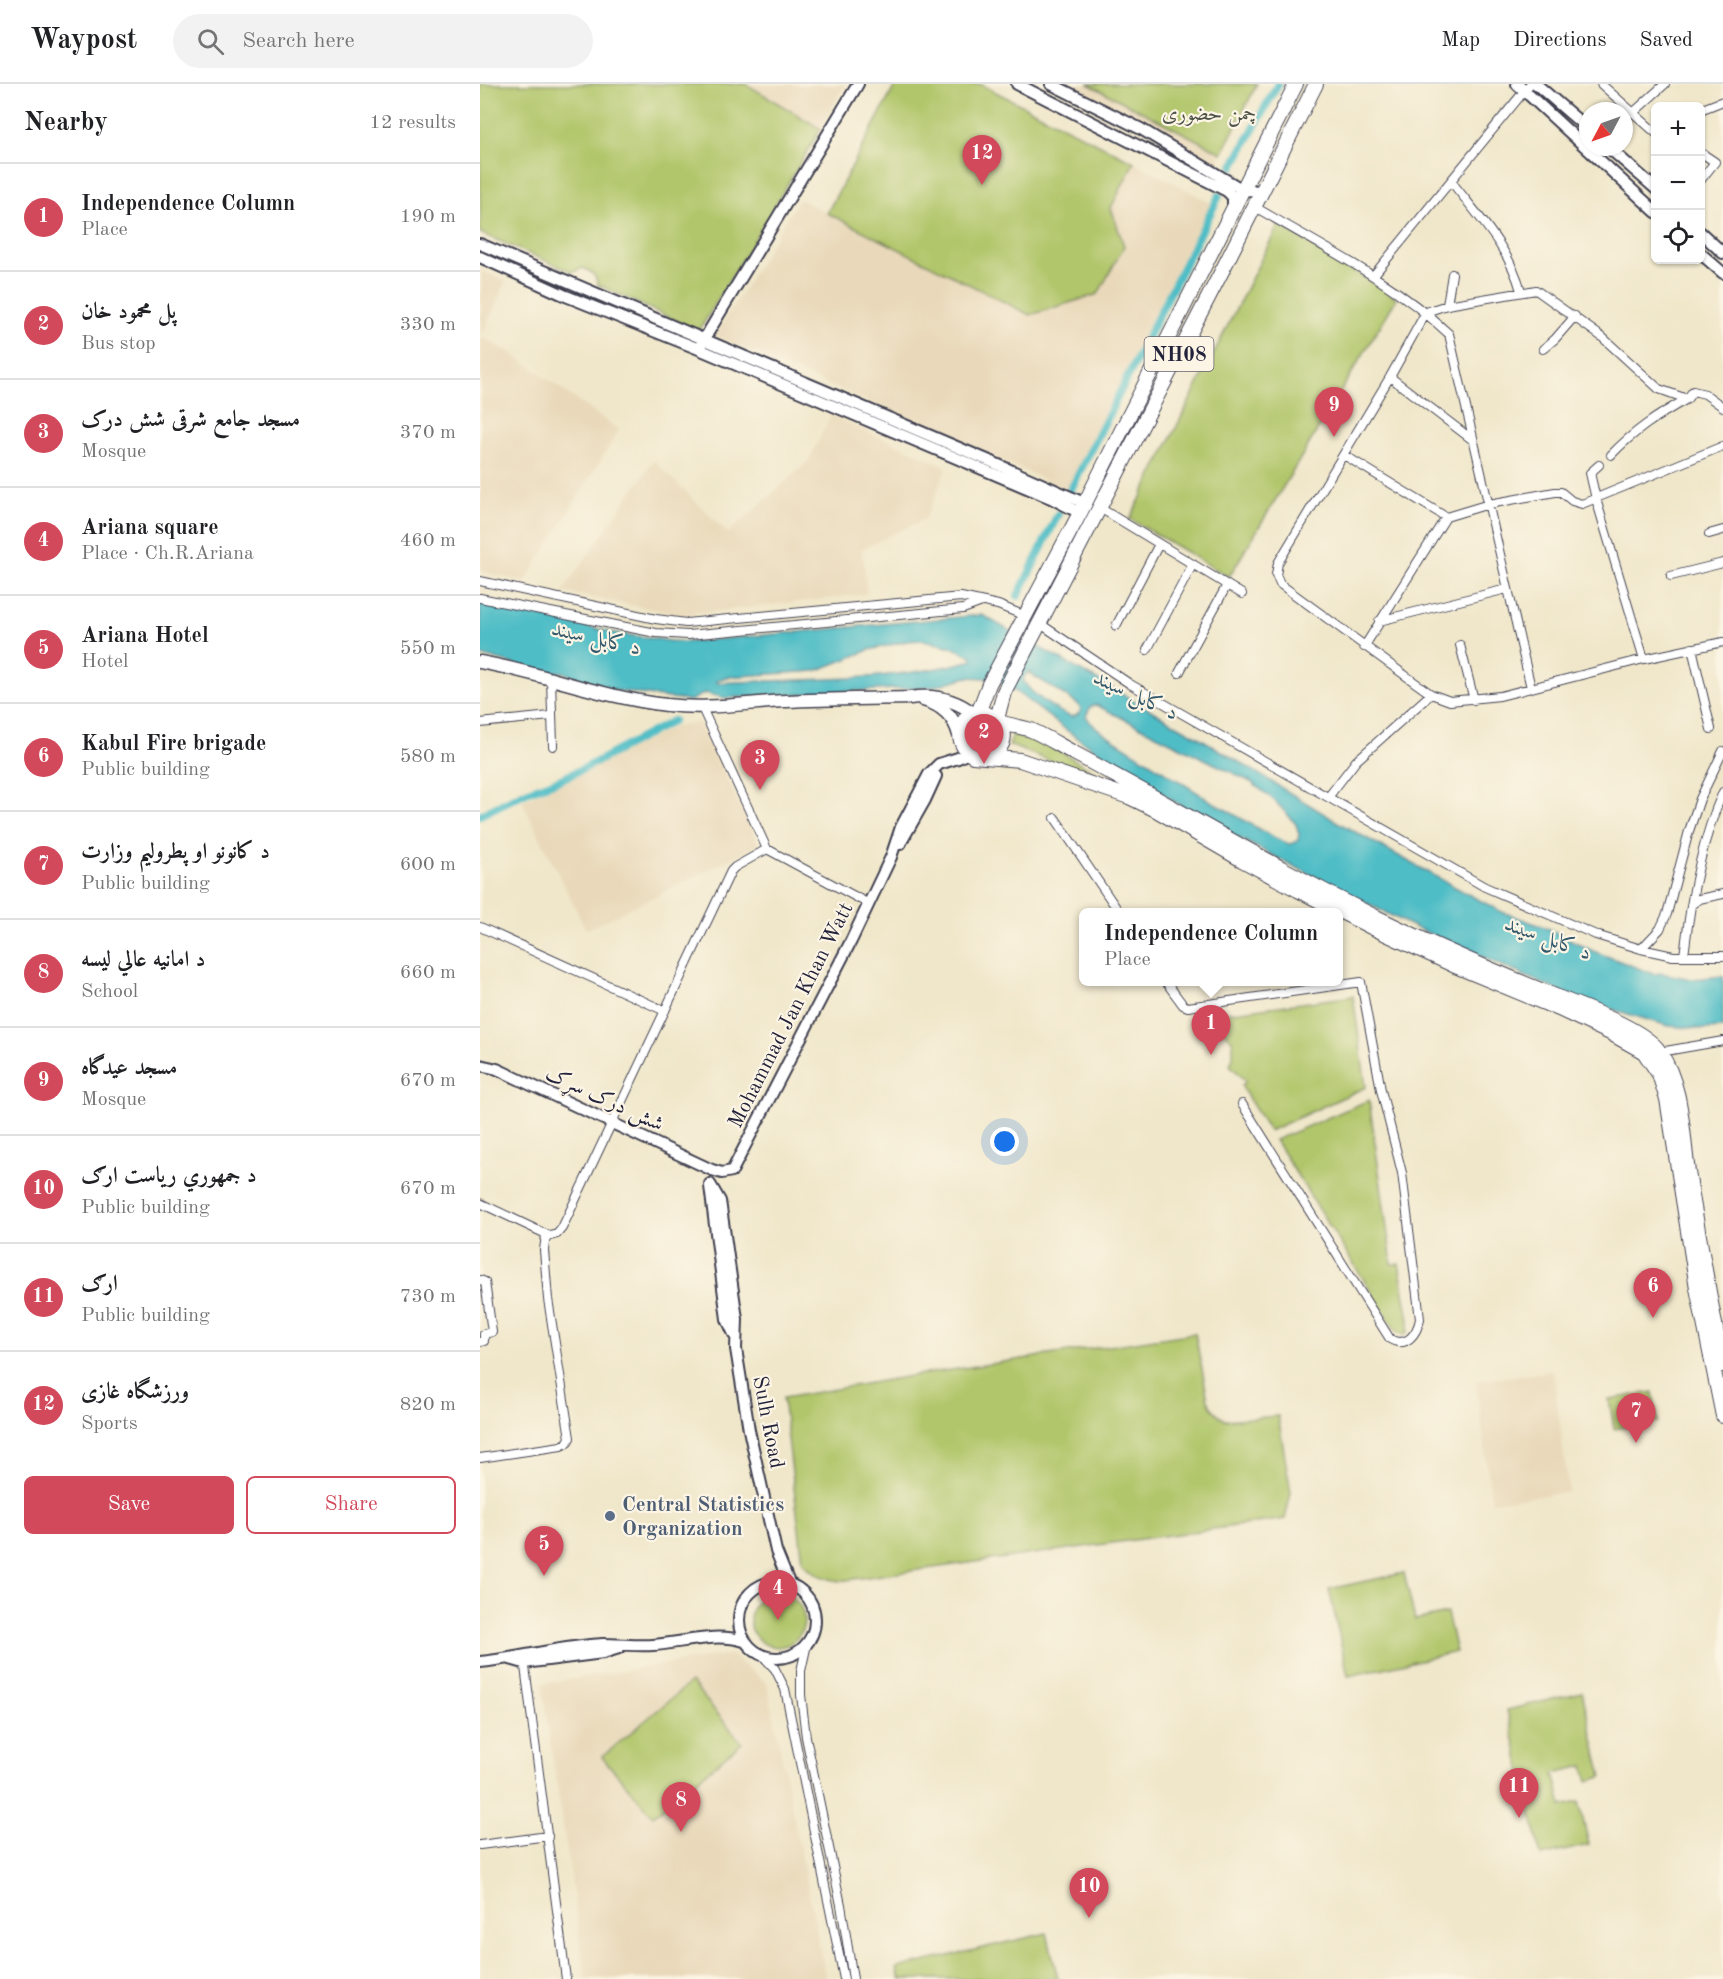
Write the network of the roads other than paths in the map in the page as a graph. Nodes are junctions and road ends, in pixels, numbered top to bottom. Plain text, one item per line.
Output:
1 (858, 84) edge
2 (1017, 84) edge
3 (1051, 84) edge
4 (1296, 84) edge
5 (1316, 84) edge
6 (1536, 84) edge
7 (1601, 84) edge
8 (1665, 84) edge
9 (1524, 86) edge
10 (1723, 101) edge
11 (1621, 102) edge
12 (1705, 108) edge
13 (1633, 113) joint
14 (1579, 121) edge
15 (1651, 129) edge
16 (1705, 155) edge
17 (1618, 156) edge
18 (1715, 162) junction
19 (1723, 166) edge
20 (1705, 173) edge
21 (1451, 181) junction
22 (1651, 185) edge
23 (1243, 190) junction
24 (1263, 191) junction
25 (1255, 207) junction
26 (1654, 210) edge
27 (1233, 212) junction
28 (1705, 236) edge
29 (480, 244) edge
30 (1723, 253) edge
31 (480, 257) edge
32 (1705, 257) edge
33 (1204, 268) junction
34 (1223, 269) junction
35 (1723, 273) edge
36 (1452, 274) dead end
37 (1373, 276) junction
38 (1521, 291) junction
39 (1447, 305) junction
40 (1426, 312) junction
41 (1575, 316) junction
42 (701, 344) junction
43 (1543, 349) dead end
44 (1390, 377) junction
45 (1687, 399) junction
46 (1722, 405) edge
47 (1474, 441) junction
48 (1723, 446) edge
49 (1611, 454) dead end
50 (1344, 455) junction
51 (1599, 465) dead end
52 (1596, 499) junction
53 (1489, 504) junction
54 (1082, 508) junction
55 (1100, 508) junction
56 (1446, 517) junction
57 (1723, 530) edge
58 (1709, 534) dead end
59 (1159, 544) junction
60 (1723, 563) edge
61 (1193, 564) junction
62 (1671, 576) dead end
63 (480, 581) edge
64 (1227, 585) junction
65 (1507, 589) junction
66 (1242, 594) dead end
67 (480, 598) edge
68 (984, 602) junction
69 (1023, 615) junction
70 (718, 620) junction
71 (1379, 621) junction
72 (1039, 623) junction
73 (1116, 626) dead end
74 (719, 633) junction
75 (1723, 642) edge
76 (1460, 645) dead end
77 (1364, 647) junction
78 (1692, 648) junction
79 (1147, 650) dead end
80 (1644, 659) junction
81 (480, 662) edge
82 (1179, 673) dead end
83 (551, 679) junction
84 (1531, 688) junction
85 (1431, 694) junction
86 (910, 698) junction
87 (1474, 700) junction
88 (702, 708) junction
89 (976, 714) junction
90 (551, 716) junction
91 (998, 720) junction
92 (480, 723) edge
93 (1711, 729) dead end
94 (959, 735) junction
95 (553, 746) dead end
96 (1723, 751) edge
97 (976, 755) junction
98 (1723, 792) edge
99 (1329, 796) junction
100 (1056, 818) dead end
101 (767, 849) junction
102 (1723, 894) edge
103 (869, 904) junction
104 (1691, 905) junction
105 (1116, 908) edge
106 (1334, 908) edge
107 (1343, 913) edge
108 (480, 927) edge
109 (1641, 949) junction
110 (1684, 956) junction
111 (1723, 956) edge
112 (1343, 984) edge
113 (1169, 986) edge
114 (1332, 986) edge
115 (665, 1011) junction
116 (1723, 1041) edge
117 (1660, 1052) junction
118 (480, 1065) edge
119 (1242, 1104) dead end
120 (612, 1122) junction
121 (712, 1170) junction
122 (480, 1203) edge
123 (546, 1235) junction
124 (480, 1280) edge
125 (480, 1342) edge
126 (1723, 1365) edge
127 (1723, 1416) edge
128 (480, 1458) edge
129 (789, 1583) junction
130 (744, 1641) junction
131 (807, 1644) junction
132 (762, 1655) junction
133 (524, 1658) junction
134 (480, 1662) edge
135 (548, 1836) junction
136 (480, 1845) edge
137 (566, 1979) edge
138 (844, 1979) edge
139 (853, 1979) edge

1 - 42 main road
2 - 27 main road
3 - 23 main road
4 - 23 highway, NH08
5 - 24 highway, NH08
6 - 14 main road
7 - 11 street
8 - 13 street
9 - 21 street
9 - 26 main road
10 - 12 street
13 - 15 street
16 - 18 street
17 - 22 main road
18 - 19 street
18 - 20 street
21 - 37 street
21 - 38 street
23 - 24 main road
23 - 27 highway, NH08
24 - 25 highway, NH08
25 - 34 highway, NH08
25 - 37 street
27 - 33 highway, NH08
28 - 30 main road
29 - 42 main road
31 - 42 main road
32 - 35 main road
33 - 34 highway
33 - 54 highway, NH08
34 - 55 highway, NH08
36 - 39 street
37 - 40 street
38 - 39 street
38 - 41 street
39 - 40 street
40 - 44 street
40 - 47 street
41 - 43 street
41 - 45 street
42 - 54 main road
44 - 47 street
44 - 50 street
45 - 46 street
45 - 49 street
47 - 53 street
48 - 52 street
50 - 56 street
50 - 77 street
51 - 52 street
52 - 53 street
52 - 80 street
53 - 56 street
53 - 65 street
54 - 69 highway, NH08
55 - 59 street
55 - 72 highway, NH08
56 - 71 street
57 - 58 street
59 - 61 street
59 - 73 street
60 - 62 street
61 - 64 street
61 - 79 street
63 - 70 street
64 - 66 street
64 - 82 street
65 - 71 street
65 - 84 street
67 - 74 street
68 - 69 street
68 - 70 street
68 - 74 street
69 - 89 highway, NH08
70 - 74 street
71 - 77 street
72 - 91 highway, NH08
72 - 99 street
75 - 78 street
76 - 87 street
77 - 85 street
78 - 80 street
78 - 93 street
80 - 84 street
81 - 83 main road
83 - 88 main road
83 - 90 street
84 - 87 street
85 - 87 street
85 - 99 street
86 - 88 main road
86 - 89 main road
86 - 94 main road
88 - 101 street
89 - 91 highway
89 - 94 highway, NH08
90 - 92 street
90 - 95 street
91 - 97 highway, NH08
91 - 117 highway
94 - 97 highway
96 - 109 street
97 - 103 main road, Mohammad Jan Khan Watt
97 - 106 highway
98 - 104 street
99 - 109 street
100 - 105 street
101 - 103 street
101 - 115 street
102 - 104 street
103 - 121 main road, Mohammad Jan Khan Watt
104 - 110 street
107 - 127 highway
108 - 115 street
109 - 110 street
110 - 111 street
112 - 119 street
113 - 114 street
115 - 120 street
116 - 117 street
117 - 126 highway
118 - 120 main road, شش درک سړک
120 - 121 main road, شش درک سړک
120 - 123 street
121 - 129 main road, Sulh Road
122 - 123 street
123 - 128 street
124 - 125 street
129 - 130 main road
129 - 131 main road
130 - 132 main road
130 - 133 main road
131 - 132 main road
131 - 139 street
132 - 138 street
133 - 134 main road
133 - 135 street
135 - 136 street
135 - 137 street

